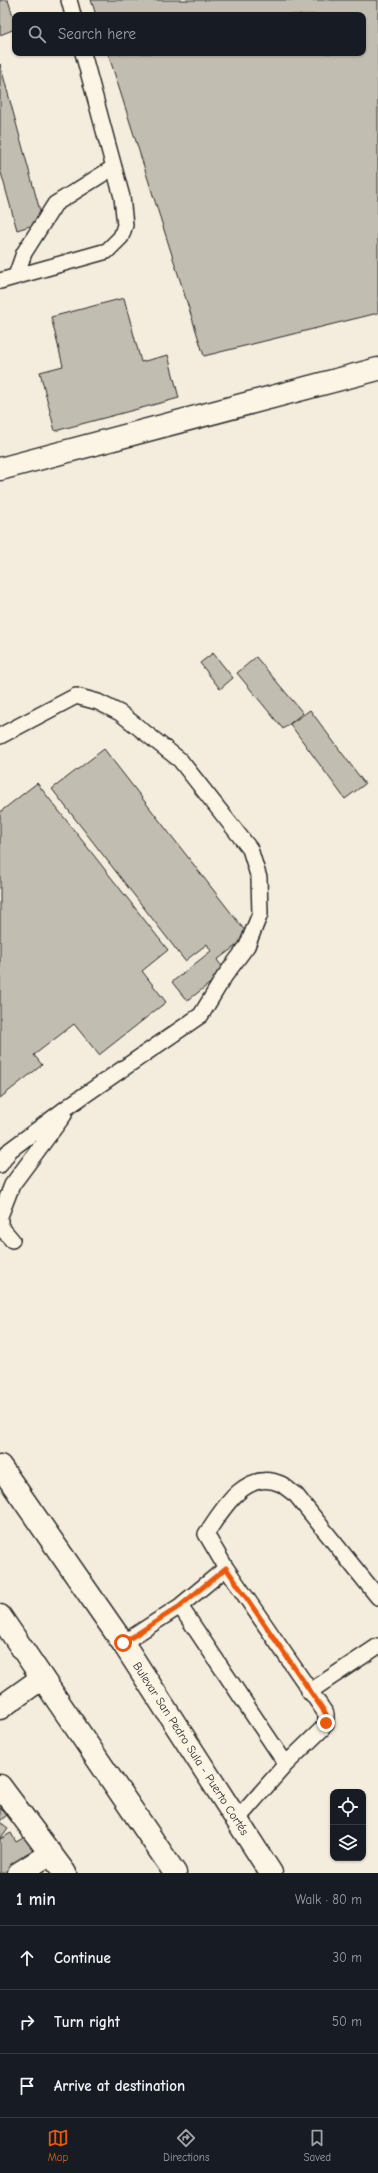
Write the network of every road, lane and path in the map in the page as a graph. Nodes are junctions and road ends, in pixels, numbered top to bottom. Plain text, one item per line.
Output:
1 (69, 0) edge
2 (72, 12) edge
3 (84, 56) edge
4 (114, 167) junction
5 (16, 276) junction
6 (0, 281) edge
7 (378, 369) edge
8 (0, 469) edge
9 (0, 736) edge
10 (73, 1103) junction
11 (0, 1165) edge
12 (0, 1216) edge
13 (12, 1240) dead end
14 (0, 1466) edge
15 (226, 1568) junction
16 (378, 1597) edge
17 (180, 1606) junction
18 (0, 1616) edge
19 (123, 1643) junction
20 (378, 1646) edge
21 (42, 1678) junction
22 (309, 1692) junction
23 (0, 1708) edge
24 (286, 1764) junction
25 (0, 1786) edge
26 (236, 1820) junction
27 (51, 1853) junction
28 (19, 1873) edge
29 (66, 1873) edge
30 (175, 1873) edge
31 (271, 1873) edge

1 - 2 lane
3 - 4 lane
4 - 5 lane
4 - 5 lane
5 - 6 lane
7 - 8 main road
9 - 10 lane
10 - 11 lane
10 - 12 lane
12 - 13 lane
14 - 19 main road, Bulevar San Pedro Sula - Puerto Cortés
15 - 16 lane
15 - 17 lane
15 - 22 lane
17 - 19 lane
17 - 24 lane
18 - 21 main road
19 - 26 main road, Bulevar San Pedro Sula - Puerto Cortés
20 - 22 lane
21 - 23 main road
21 - 30 main road
22 - 24 lane
24 - 26 lane
25 - 27 main road
26 - 31 main road, Bulevar San Pedro Sula - Puerto Cortés
27 - 28 main road
27 - 29 main road

